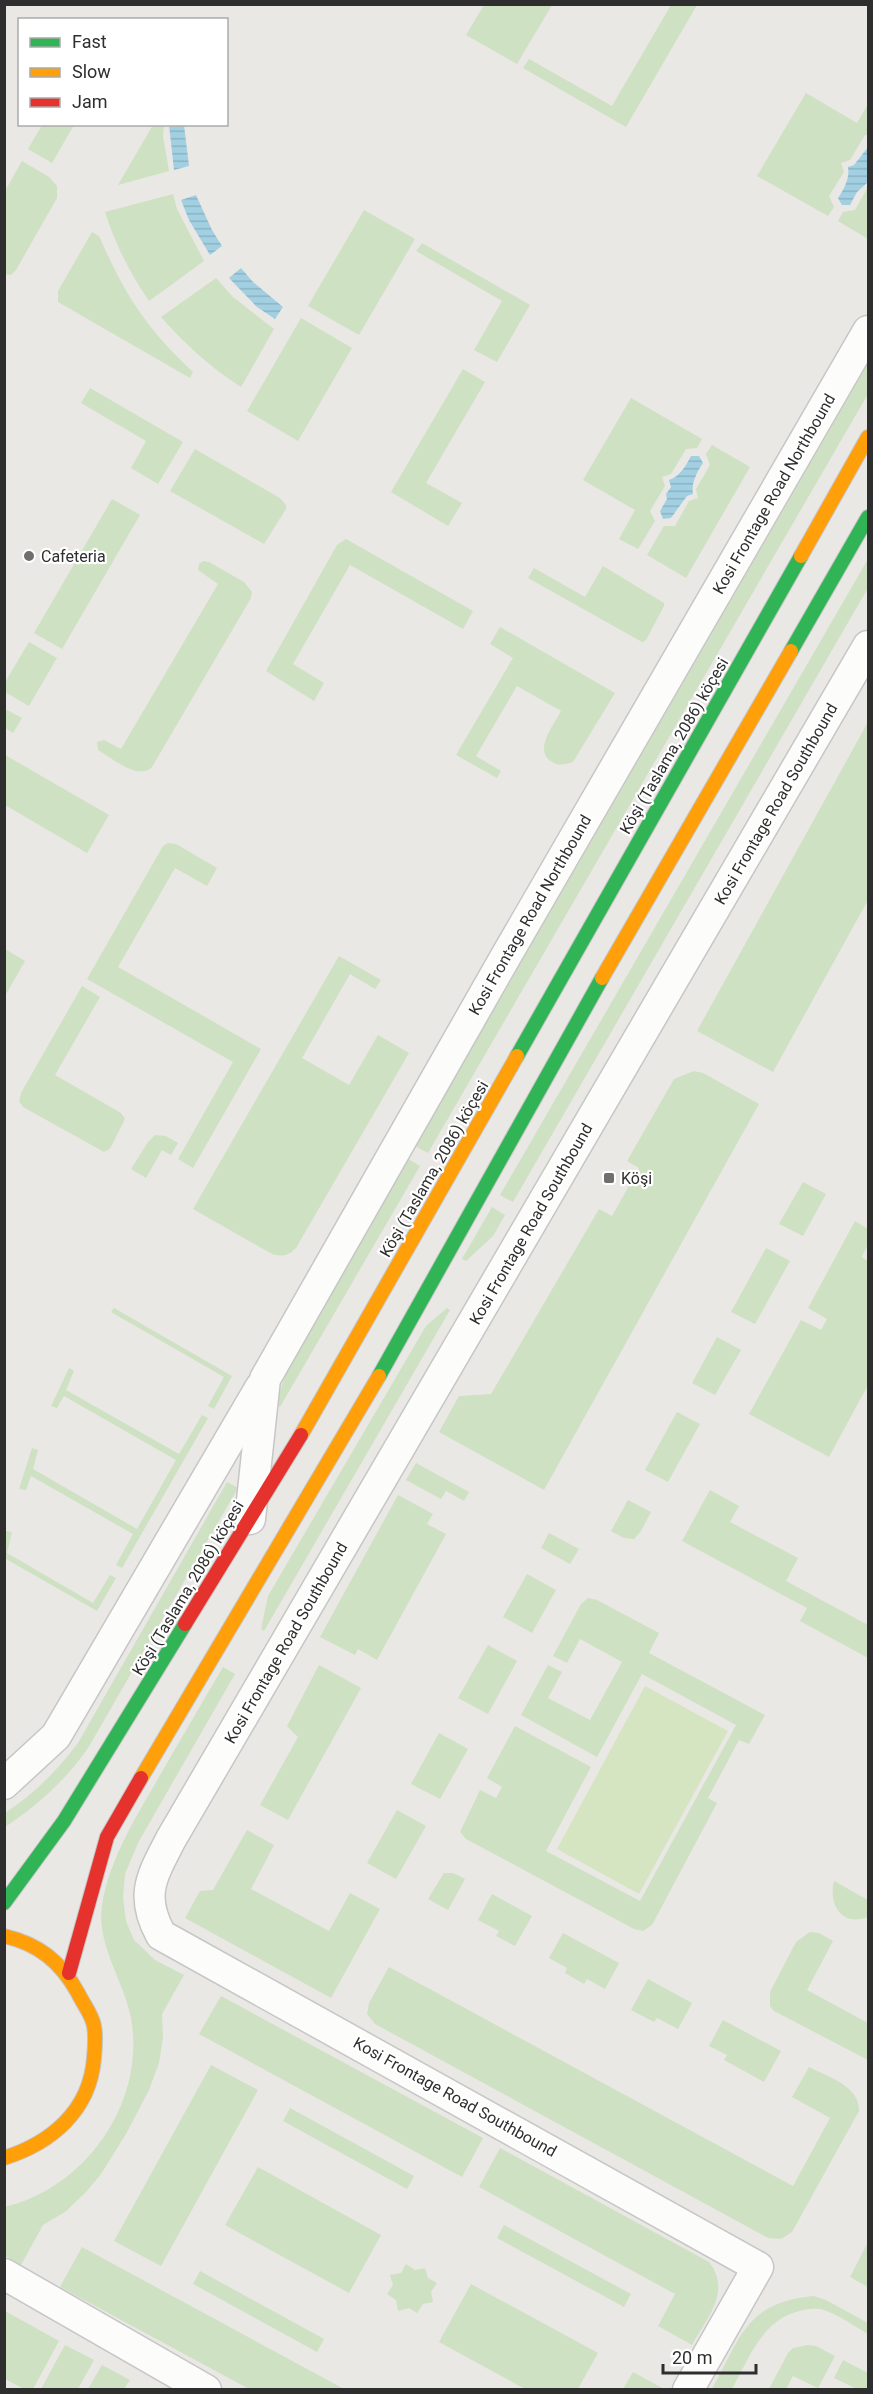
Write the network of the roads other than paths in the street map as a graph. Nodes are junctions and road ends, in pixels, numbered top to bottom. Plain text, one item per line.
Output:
1 (868, 331) edge
2 (868, 437) edge
3 (868, 517) edge
4 (868, 646) edge
5 (265, 1379) junction
6 (250, 1519) junction
7 (4, 1784) edge
8 (4, 1903) edge
9 (4, 1936) edge
10 (69, 1973) junction
11 (4, 2158) edge
12 (4, 2274) edge
13 (206, 2390) edge
14 (688, 2390) edge

1 - 5 street, Kosi Frontage Road Northbound
2 - 6 main road, Köşi (Taslama, 2086) köçesi
3 - 10 main road
4 - 14 street, Kosi Frontage Road Southbound
5 - 6 street, Kosi Frontage Road Northbound
5 - 7 street
6 - 8 main road, Köşi (Taslama, 2086) köçesi
9 - 10 main road
10 - 11 main road
12 - 13 street

